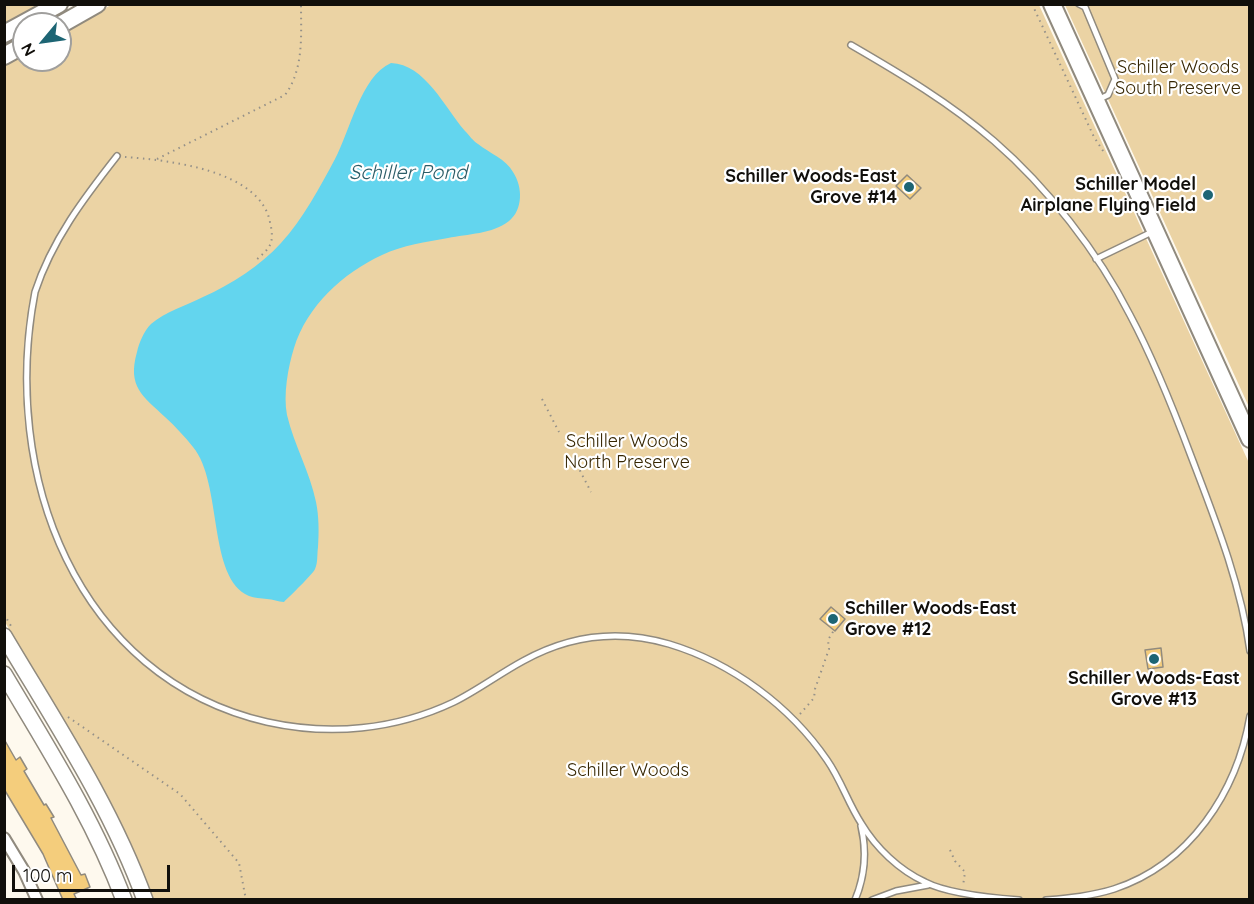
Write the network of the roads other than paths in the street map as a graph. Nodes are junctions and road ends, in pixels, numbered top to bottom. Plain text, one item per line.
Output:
1 (59, 4) edge
2 (97, 4) edge
3 (1052, 4) edge
4 (1079, 4) edge
5 (72, 18) edge
6 (4, 34) edge
7 (851, 45) dead end
8 (1096, 100) junction
9 (117, 156) road end
10 (1156, 230) junction
11 (1096, 259) junction
12 (21, 345) dead end
13 (1250, 439) edge
14 (90, 612) dead end
15 (10, 635) edge
16 (1250, 651) edge
17 (4, 674) edge
18 (1250, 716) edge
19 (1248, 733) edge
20 (860, 821) junction
21 (4, 838) edge
22 (930, 885) junction
23 (37, 900) edge
24 (124, 900) edge
25 (145, 900) edge
26 (855, 900) edge
27 (872, 900) edge
28 (1018, 900) edge
29 (1046, 900) edge

1 - 6 main road
2 - 5 main road
3 - 8 main road
4 - 8 lane
7 - 11 lane
8 - 10 main road
9 - 12 lane
10 - 11 lane
10 - 13 main road
11 - 16 lane
14 - 20 lane
15 - 25 main road
17 - 24 main road
18 - 19 lane
19 - 29 lane
20 - 22 lane
20 - 26 lane
21 - 23 street
22 - 27 lane
22 - 28 lane

